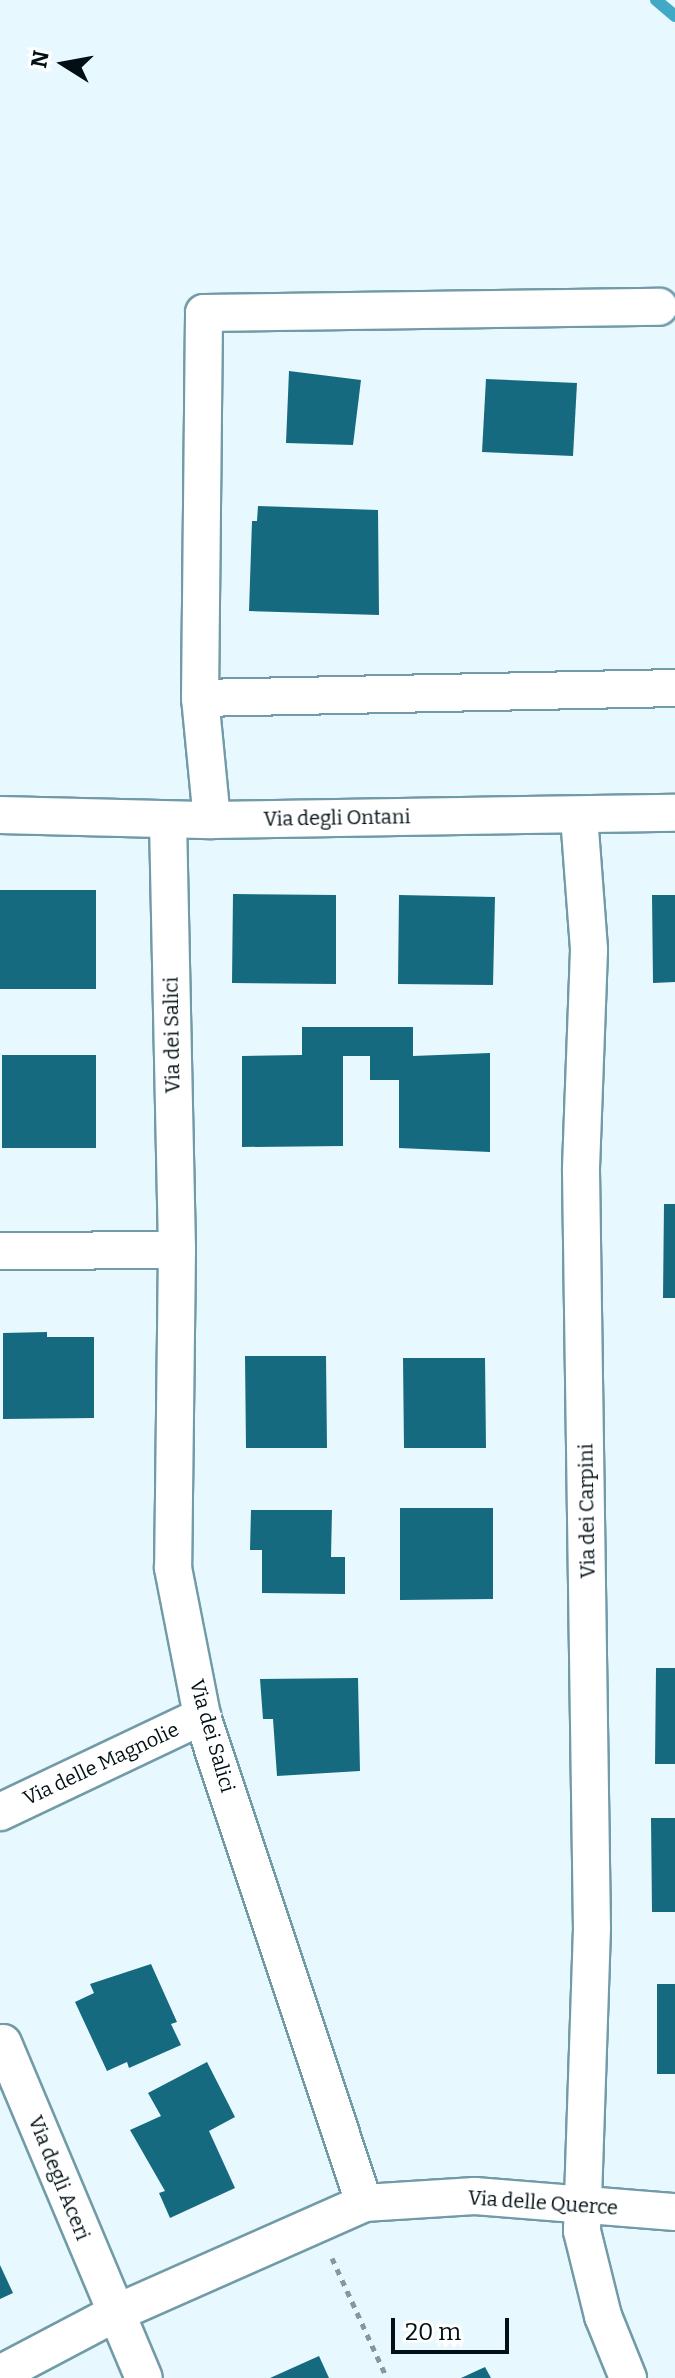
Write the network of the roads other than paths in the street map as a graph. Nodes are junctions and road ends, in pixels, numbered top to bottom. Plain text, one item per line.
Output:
1 (659, 307) dead end
2 (675, 688) edge
3 (200, 698) junction
4 (675, 813) edge
5 (0, 815) edge
6 (579, 816) junction
7 (168, 820) junction
8 (212, 820) junction
9 (177, 1250) junction
10 (0, 1251) edge
11 (202, 1716) junction
12 (0, 1812) edge
13 (3, 2043) dead end
14 (364, 2203) junction
15 (584, 2207) junction
16 (675, 2212) edge
17 (114, 2314) junction
18 (0, 2374) edge
19 (144, 2378) edge
20 (628, 2378) edge

1 - 3 street
2 - 3 street
3 - 8 street
4 - 6 street, Via degli Ontani
5 - 7 street, Via degli Ontani
6 - 8 street, Via degli Ontani
6 - 15 street, Via dei Carpini
7 - 8 street, Via degli Ontani
7 - 9 street, Via dei Salici
9 - 10 street
9 - 11 street, Via dei Salici
11 - 12 street, Via delle Magnolie
11 - 14 street, Via dei Salici
13 - 17 street, Via degli Aceri
14 - 15 street, Via delle Querce
14 - 17 street
15 - 16 street, Via delle Querce
15 - 20 street, Via dei Carpini
17 - 18 street
17 - 19 street, Via degli Aceri

